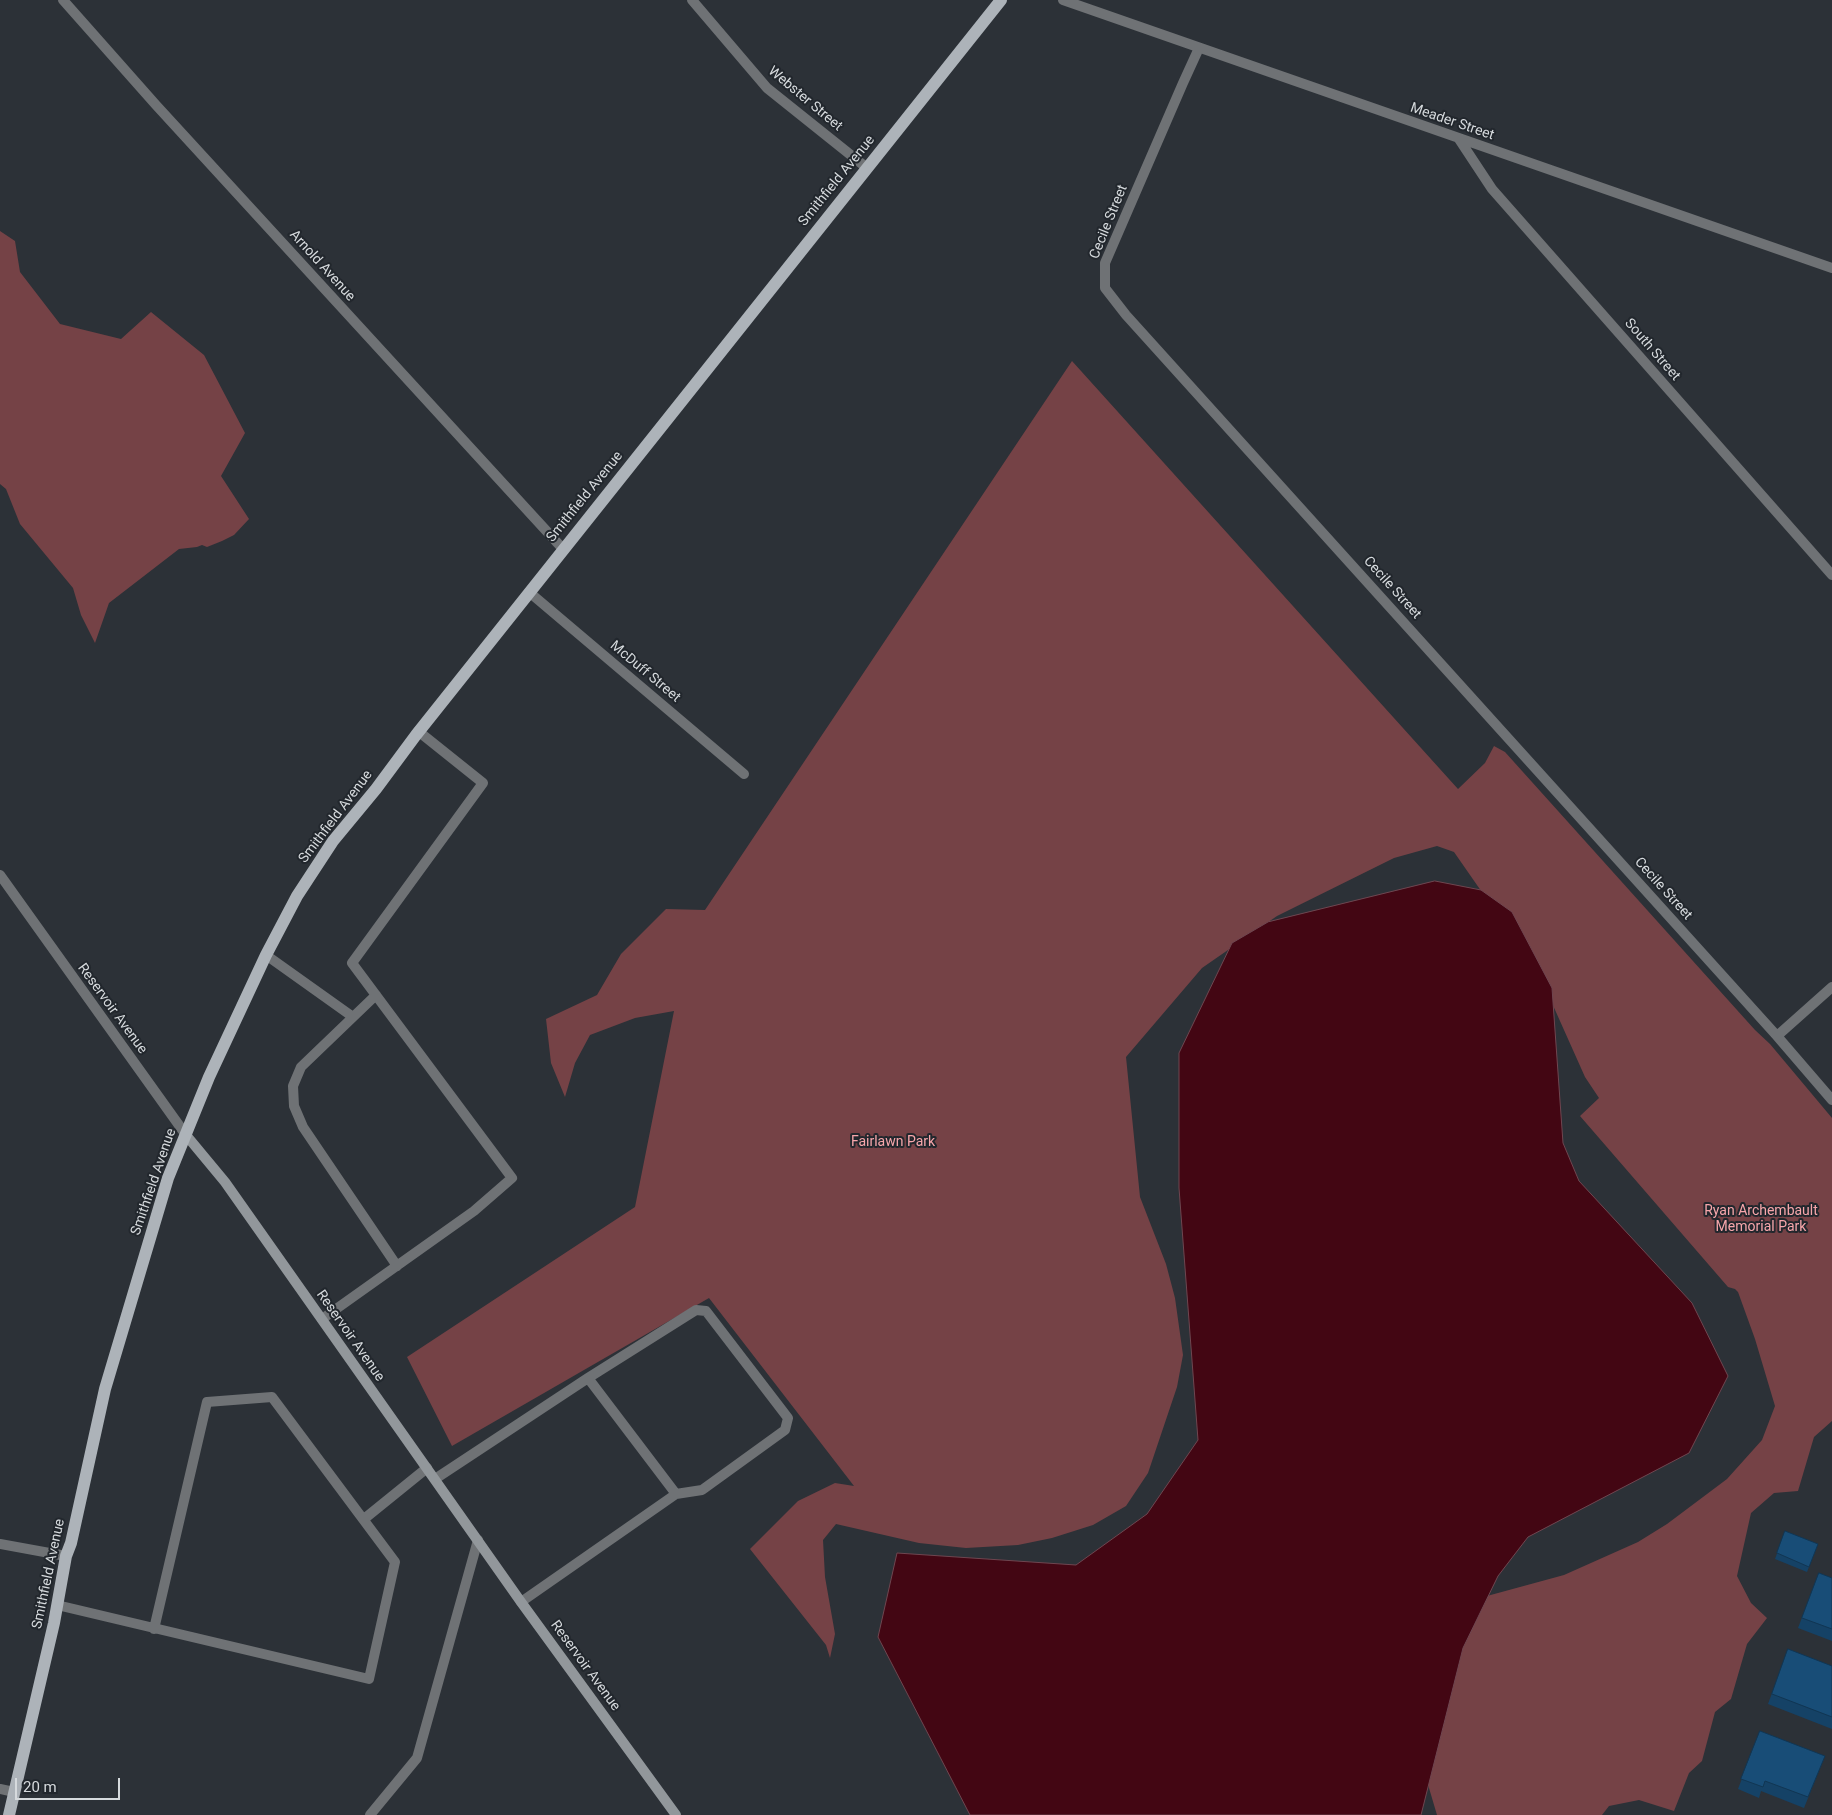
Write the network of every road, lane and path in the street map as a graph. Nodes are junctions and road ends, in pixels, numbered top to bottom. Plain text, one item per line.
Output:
1 (63, 0) edge
2 (692, 0) edge
3 (1001, 0) edge
4 (1063, 0) edge
5 (1199, 48) junction
6 (1459, 139) junction
7 (867, 168) junction
8 (1832, 268) edge
9 (563, 549) junction
10 (1832, 575) edge
11 (529, 592) junction
12 (418, 732) junction
13 (744, 774) dead end
14 (0, 875) edge
15 (266, 955) junction
16 (1832, 987) edge
17 (376, 995) junction
18 (353, 1017) junction
19 (1777, 1036) junction
20 (1832, 1100) edge
21 (186, 1135) junction
22 (397, 1266) junction
23 (322, 1319) junction
24 (588, 1378) junction
25 (427, 1468) junction
26 (435, 1479) junction
27 (676, 1494) junction
28 (364, 1519) junction
29 (478, 1540) junction
30 (1, 1543) edge
31 (66, 1556) junction
32 (522, 1602) junction
33 (57, 1605) junction
34 (154, 1628) junction
35 (0, 1789) edge
36 (14, 1792) junction
37 (9, 1815) edge
38 (370, 1815) edge
39 (676, 1815) edge

1 - 9 street, Arnold Avenue
2 - 7 street, Webster Street
3 - 7 main road, Smithfield Avenue
4 - 5 street, Meader Street
5 - 6 street, Meader Street
5 - 19 street, Cecile Street
6 - 8 street, Meader Street
6 - 10 street, South Street
7 - 9 main road, Smithfield Avenue
9 - 11 main road, Smithfield Avenue
11 - 12 main road, Smithfield Avenue
11 - 13 street, McDuff Street
12 - 15 main road, Smithfield Avenue
12 - 17 street
14 - 21 street, Reservoir Avenue
15 - 18 street
15 - 21 main road, Smithfield Avenue
16 - 19 street
17 - 18 street
17 - 22 street
18 - 22 street
19 - 20 street, Cecile Street
21 - 23 street, Reservoir Avenue
21 - 31 main road, Smithfield Avenue
22 - 23 street
23 - 25 street, Reservoir Avenue
24 - 26 street
24 - 27 street
24 - 27 street
25 - 26 street, Reservoir Avenue
25 - 28 street
26 - 29 street, Reservoir Avenue
27 - 32 street
28 - 34 street
28 - 34 street
29 - 32 street, Reservoir Avenue
29 - 38 street
30 - 31 street
31 - 33 main road, Smithfield Avenue
32 - 39 street, Reservoir Avenue
33 - 34 street
33 - 36 main road, Smithfield Avenue
35 - 36 street
36 - 37 main road, Smithfield Avenue

